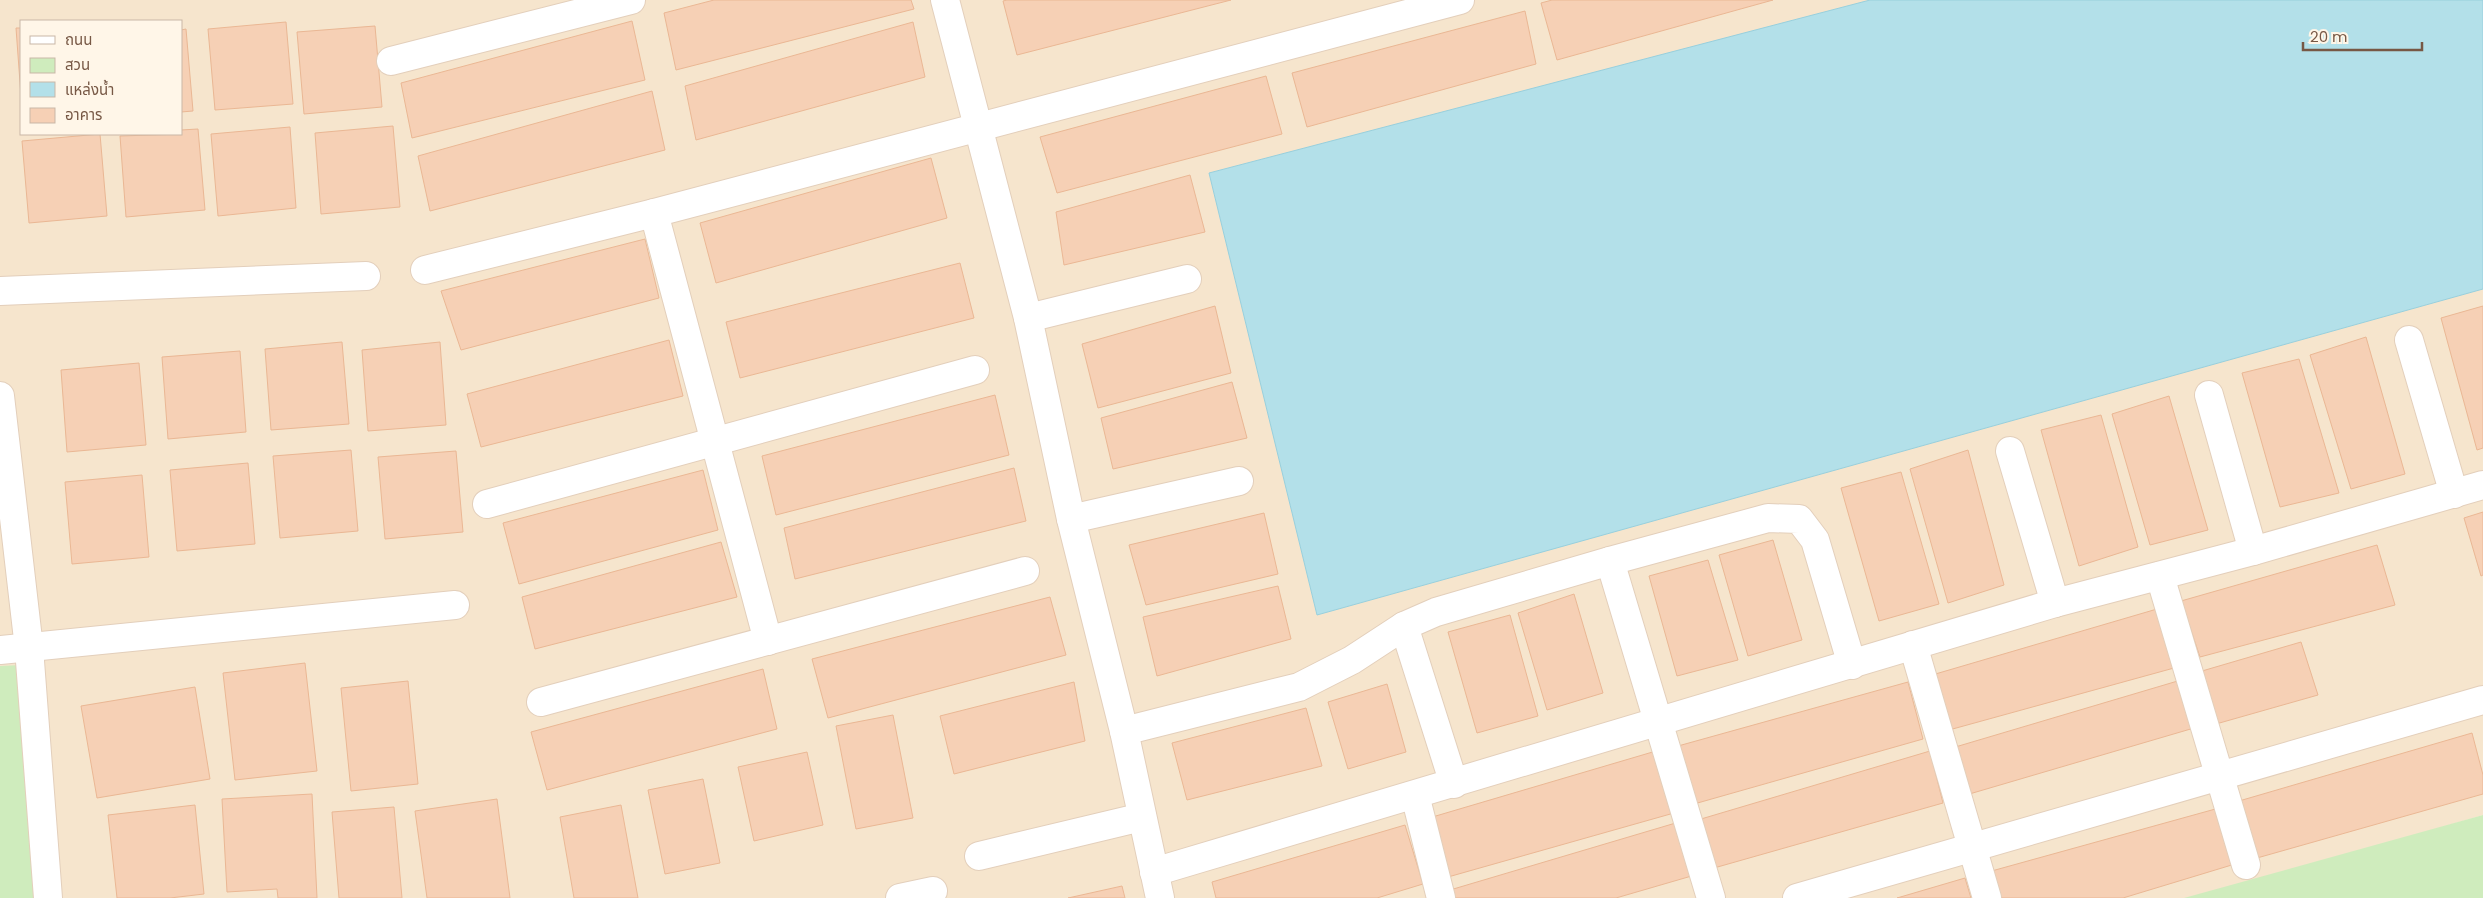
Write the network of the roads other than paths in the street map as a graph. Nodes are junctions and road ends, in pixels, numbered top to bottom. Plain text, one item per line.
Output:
1 (631, 0) edge
2 (945, 0) edge
3 (1460, 0) edge
4 (391, 61) dead end
5 (980, 128) junction
6 (654, 214) junction
7 (425, 270) dead end
8 (366, 276) dead end
9 (1187, 279) dead end
10 (0, 292) edge
11 (1028, 318) junction
12 (2410, 340) dead end
13 (975, 370) dead end
14 (2208, 395) dead end
15 (0, 396) edge
16 (715, 441) junction
17 (2010, 451) dead end
18 (1239, 481) dead end
19 (2483, 485) edge
20 (2454, 494) junction
21 (487, 504) dead end
22 (1071, 519) junction
23 (2253, 551) junction
24 (1610, 561) junction
25 (1025, 571) dead end
26 (2160, 576) junction
27 (2055, 604) junction
28 (455, 605) dead end
29 (1404, 626) junction
30 (768, 641) junction
31 (1913, 645) junction
32 (28, 648) junction
33 (0, 650) edge
34 (1852, 665) junction
35 (2483, 700) edge
36 (541, 702) dead end
37 (1657, 721) junction
38 (1124, 731) junction
39 (2220, 776) junction
40 (1454, 784) junction
41 (1415, 795) junction
42 (1142, 817) junction
43 (1973, 848) junction
44 (978, 856) dead end
45 (2246, 864) dead end
46 (1157, 885) edge
47 (933, 891) dead end
48 (48, 898) edge
49 (900, 898) edge
50 (1441, 898) edge
51 (1711, 898) edge
52 (1797, 898) edge
53 (1986, 898) edge

1 - 4 street
2 - 5 street
3 - 5 street
5 - 6 street
5 - 11 street
6 - 7 street
6 - 16 street
8 - 10 street
9 - 11 street
11 - 22 street
12 - 20 street
13 - 16 street
14 - 23 street
15 - 32 street
16 - 21 street
16 - 30 street
17 - 27 street
18 - 22 street
19 - 20 street
20 - 23 street
22 - 38 street
23 - 26 street
24 - 29 street
24 - 34 street
24 - 37 street
25 - 30 street
26 - 27 street
26 - 39 street
27 - 31 street
28 - 32 street
29 - 38 street
29 - 40 street
30 - 36 street
31 - 34 street
31 - 43 street
32 - 33 street
32 - 48 street
34 - 37 street
35 - 39 street
37 - 40 street
37 - 51 street
38 - 42 street
39 - 43 street
39 - 45 street
40 - 41 street
41 - 46 street
41 - 50 street
42 - 44 street
42 - 46 street
43 - 52 street
43 - 53 street
47 - 49 street

